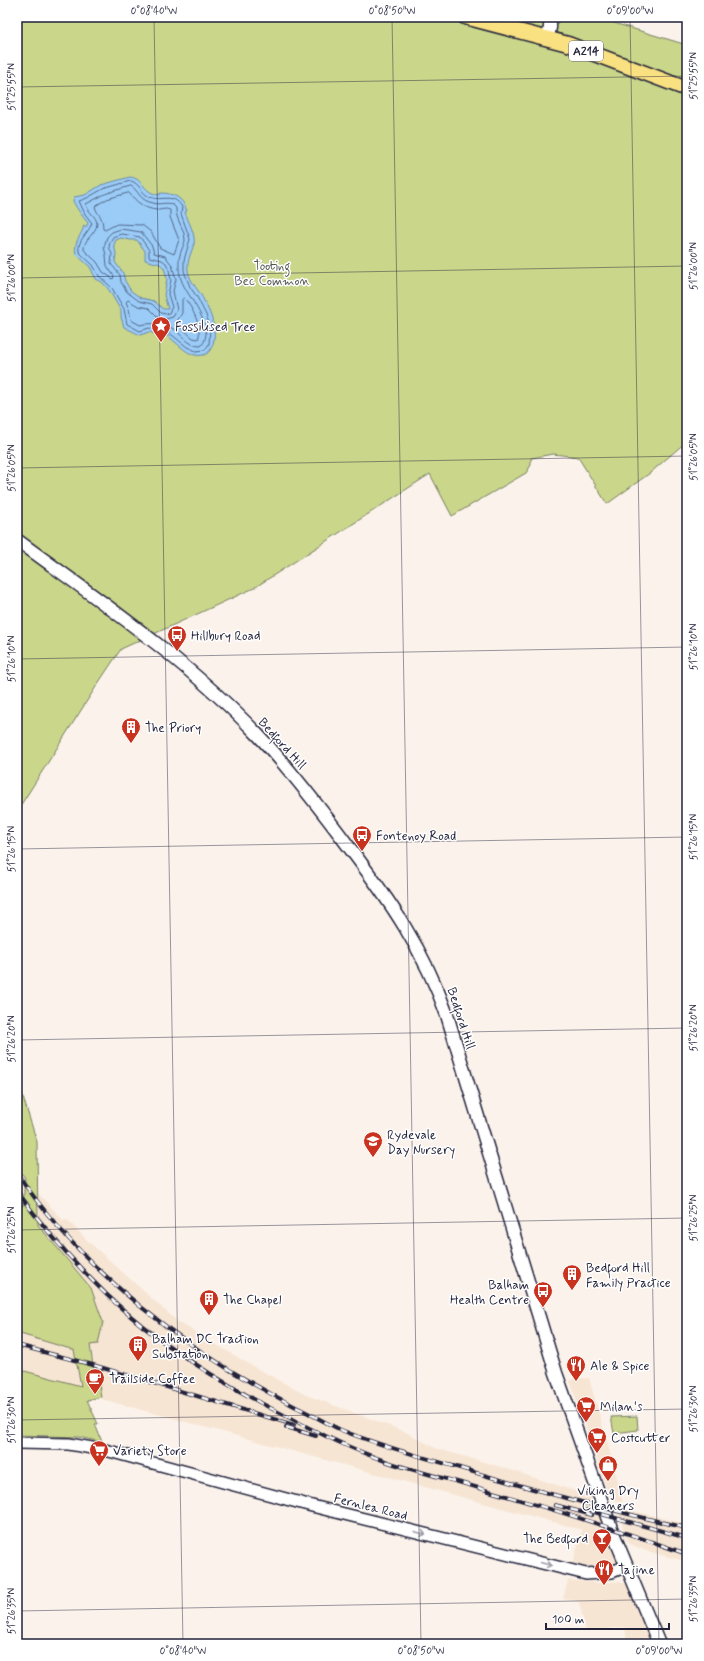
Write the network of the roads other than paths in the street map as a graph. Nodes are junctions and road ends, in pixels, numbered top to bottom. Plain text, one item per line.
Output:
1 (465, 17) edge
2 (550, 17) edge
3 (547, 39) junction
4 (687, 89) edge
5 (17, 540) edge
6 (17, 1443) edge
7 (626, 1566) junction
8 (659, 1644) edge

1 - 3 highway, A214
2 - 3 main road
3 - 4 highway, A214
5 - 7 main road, Bedford Hill
6 -> 7 street, Fernlea Road
7 - 8 main road, Bedford Hill

